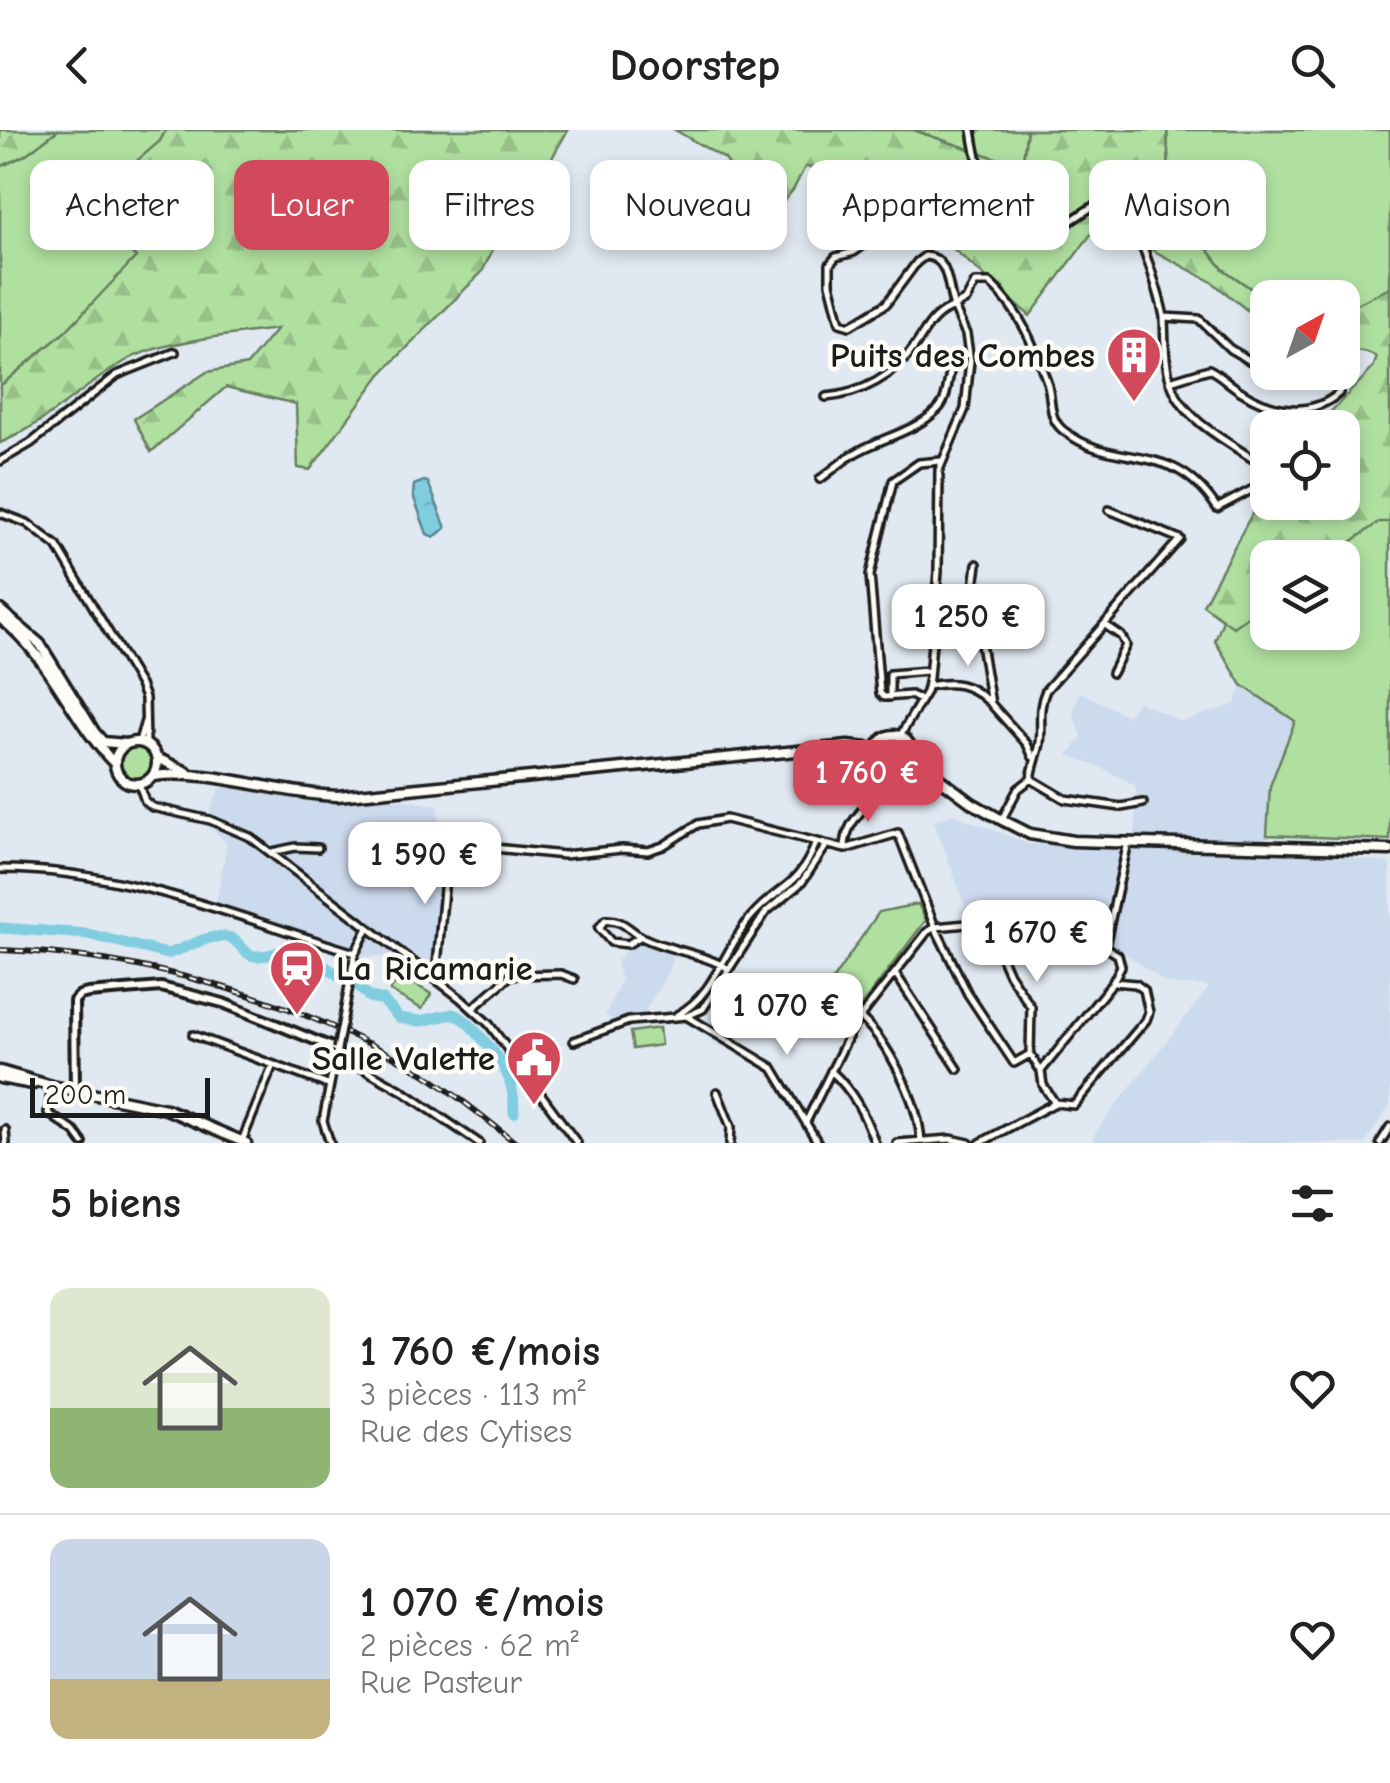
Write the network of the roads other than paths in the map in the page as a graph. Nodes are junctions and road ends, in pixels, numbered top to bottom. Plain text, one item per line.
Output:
1 (972, 130) edge
2 (857, 250) edge
3 (954, 307) junction
4 (1164, 318) junction
5 (175, 352) dead end
6 (970, 354) junction
7 (1250, 361) edge
8 (1170, 381) junction
9 (1338, 390) edge
10 (826, 397) dead end
11 (1250, 460) edge
12 (942, 461) junction
13 (0, 462) edge
14 (820, 479) dead end
15 (1250, 491) edge
16 (1109, 510) dead end
17 (0, 513) edge
18 (976, 564) dead end
19 (0, 610) edge
20 (0, 618) edge
21 (1105, 625) junction
22 (1118, 664) junction
23 (1126, 668) dead end
24 (930, 671) junction
25 (1112, 673) dead end
26 (928, 686) junction
27 (890, 697) junction
28 (920, 700) junction
29 (991, 704) junction
30 (900, 736) junction
31 (142, 743) junction
32 (126, 744) junction
33 (876, 749) junction
34 (910, 757) junction
35 (1033, 757) junction
36 (157, 758) junction
37 (115, 764) junction
38 (888, 768) junction
39 (196, 775) junction
40 (153, 776) junction
41 (1030, 779) junction
42 (139, 784) junction
43 (1143, 803) dead end
44 (1002, 820) junction
45 (816, 842) junction
46 (1128, 842) junction
47 (826, 846) junction
48 (318, 848) dead end
49 (845, 848) junction
50 (1390, 850) edge
51 (272, 852) junction
52 (0, 869) edge
53 (986, 923) junction
54 (935, 927) junction
55 (368, 928) junction
56 (641, 936) junction
57 (1106, 946) junction
58 (354, 953) junction
59 (722, 965) junction
60 (729, 969) junction
61 (895, 973) junction
62 (431, 976) junction
63 (574, 979) dead end
64 (1113, 982) junction
65 (473, 1008) junction
66 (686, 1014) junction
67 (860, 1017) junction
68 (193, 1035) dead end
69 (574, 1041) dead end
70 (336, 1051) junction
71 (1030, 1054) junction
72 (273, 1065) junction
73 (958, 1069) dead end
74 (831, 1071) junction
75 (1041, 1071) junction
76 (0, 1075) edge
77 (328, 1085) junction
78 (52, 1086) junction
79 (76, 1090) junction
80 (717, 1092) dead end
81 (1054, 1103) junction
82 (806, 1122) junction
83 (1390, 1128) edge
84 (5, 1130) dead end
85 (921, 1140) junction
86 (244, 1142) edge
87 (6, 1143) edge
88 (82, 1143) edge
89 (330, 1143) edge
90 (479, 1143) edge
91 (577, 1143) edge
92 (730, 1143) edge
93 (818, 1143) edge
94 (875, 1143) edge
95 (897, 1143) edge
96 (969, 1143) edge
97 (980, 1143) edge
98 (1380, 1143) edge

1 - 4 street
2 - 3 street
3 - 6 street
3 - 10 street
3 - 15 street
4 - 7 street
4 - 8 street
5 - 13 street
6 - 12 street
6 - 14 street
8 - 9 street
8 - 11 street
12 - 24 street
12 - 27 street
16 - 21 street
17 - 31 street
18 - 29 street
19 - 32 main road
20 - 37 main road
21 - 22 street
21 - 35 street
22 - 23 street
22 - 25 street
24 - 26 street
24 - 27 street
26 - 28 street
26 - 29 street
27 - 28 street
28 - 30 street
29 - 35 street
30 - 33 main road
30 - 34 main road
31 - 32 main road
31 - 36 main road
32 - 37 main road
33 - 38 main road
33 - 39 main road
34 - 38 main road
34 - 44 main road
35 - 41 street
36 - 39 main road
36 - 40 main road
37 - 42 main road
38 - 49 street
39 - 40 main road
40 - 42 main road
41 - 43 street
41 - 44 street
42 - 51 street
44 - 46 main road
45 - 47 street
45 - 59 street
45 - 62 street
46 - 50 main road
46 - 57 street
47 - 49 street
47 - 60 street
48 - 51 street
49 - 54 street
51 - 55 street
52 - 58 street
53 - 54 street
53 - 57 street
53 - 71 street
54 - 61 street
54 - 71 street
55 - 58 street
55 - 62 street
56 - 56 street
56 - 59 street
57 - 64 street
58 - 70 street, bridge
59 - 60 street
59 - 66 street
60 - 66 street
61 - 67 street
61 - 73 street
62 - 65 street
63 - 65 street
64 - 75 street
64 - 81 street
65 - 91 street
66 - 69 street
66 - 82 street
67 - 74 street
67 - 85 street
68 - 72 street
70 - 77 street
70 - 79 street
70 - 90 street
71 - 75 street
72 - 77 street
72 - 86 street
74 - 82 street
74 - 94 street
75 - 81 street
76 - 78 main road
77 - 89 street
78 - 79 main road
78 - 88 street
79 - 86 main road
80 - 92 street
81 - 97 street
82 - 93 street
83 - 98 street
84 - 87 street
85 - 95 street
85 - 96 street

